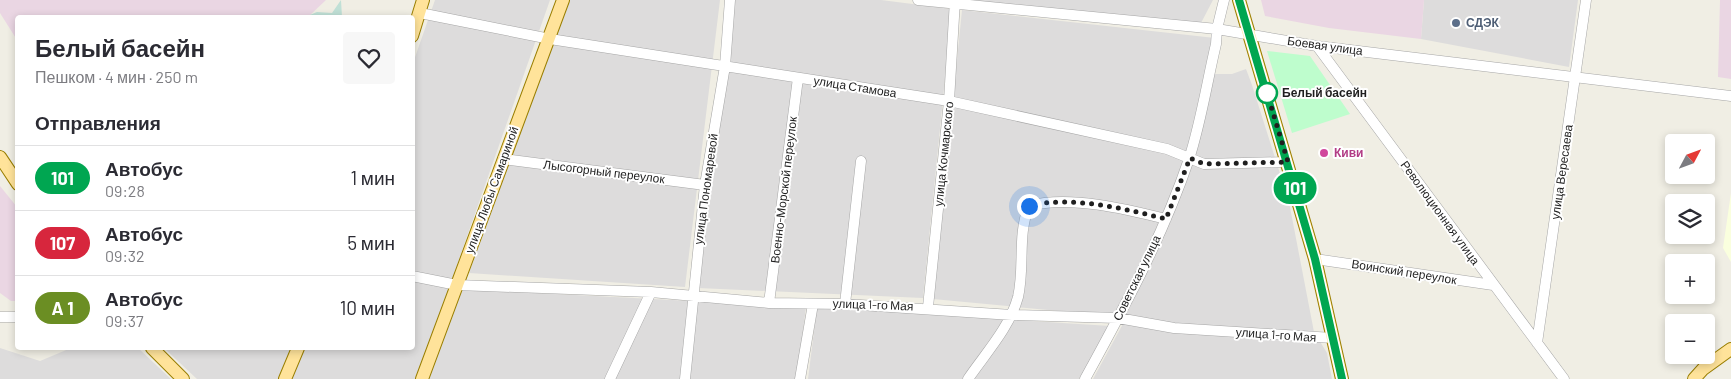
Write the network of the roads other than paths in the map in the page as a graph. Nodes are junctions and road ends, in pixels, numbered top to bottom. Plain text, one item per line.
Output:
1 (423, 0) edge
2 (563, 0) edge
3 (730, 0) edge
4 (918, 0) edge
5 (1224, 0) edge
6 (1239, 0) edge
7 (1586, 0) edge
8 (955, 2) edge
9 (420, 13) junction
10 (415, 27) edge
11 (1217, 29) junction
12 (1248, 33) junction
13 (550, 39) junction
14 (1317, 46) junction
15 (725, 66) junction
16 (798, 78) junction
17 (1576, 78) junction
18 (1731, 96) edge
19 (950, 101) junction
20 (0, 157) edge
21 (1190, 158) junction
22 (503, 159) junction
23 (861, 161) dead end
24 (1288, 162) junction
25 (15, 180) edge
26 (705, 185) junction
27 (1166, 219) junction
28 (1315, 259) junction
29 (415, 277) edge
30 (457, 285) junction
31 (1493, 285) junction
32 (651, 292) junction
33 (692, 297) junction
34 (769, 302) junction
35 (813, 304) junction
36 (845, 304) junction
37 (928, 307) junction
38 (1012, 314) junction
39 (0, 317) edge
40 (15, 317) edge
41 (1118, 318) junction
42 (1333, 338) junction
43 (1537, 343) junction
44 (1731, 349) edge
45 (154, 350) edge
46 (297, 350) edge
47 (183, 379) edge
48 (285, 379) edge
49 (422, 379) edge
50 (610, 379) edge
51 (684, 379) edge
52 (800, 379) edge
53 (968, 379) edge
54 (1085, 379) edge
55 (1342, 379) edge
56 (1564, 379) edge
57 (1694, 379) edge

1 - 9 main road
2 - 13 main road, улица Любы Самариной
3 - 15 street, улица Пономаревой
4 - 8 street, Боевая улица
5 - 11 street, Советская улица
6 - 12 main road
7 - 17 street, улица Вересаева
8 - 11 street, Боевая улица
8 - 19 street, улица Кочмарского
9 - 10 main road
9 - 13 street, улица Стамова
11 - 12 street, Боевая улица
11 - 21 street, Советская улица
12 - 14 street, Боевая улица
12 - 24 main road
13 - 15 street, улица Стамова
13 - 22 main road, улица Любы Самариной
14 - 17 street, Боевая улица
14 - 31 street, Революционная улица
15 - 16 street, улица Стамова
15 - 26 street, улица Пономаревой
16 - 19 street, улица Стамова
16 - 34 street, Военно-Морской переулок
17 - 18 street, Боевая улица
17 - 43 street, улица Вересаева
19 - 21 street, улица Стамова
19 - 37 street, улица Кочмарского
20 - 25 main road
21 - 24 street, улица Стамова
21 - 27 street, Советская улица
22 - 26 street, Лысогорный переулок
22 - 30 main road, улица Любы Самариной
23 - 36 street
24 - 28 main road
26 - 33 street, улица Пономаревой
27 - 38 street
27 - 41 street, Советская улица
28 - 31 street, Воинский переулок
28 - 42 main road
29 - 30 street, улица 1-го Мая
30 - 32 street, улица 1-го Мая
30 - 49 main road, улица Любы Самариной
31 - 43 street, Революционная улица
32 - 33 street, улица 1-го Мая
32 - 50 street
33 - 34 street, улица 1-го Мая
33 - 51 street, улица Пономаревой
34 - 35 street, улица 1-го Мая
35 - 36 street, улица 1-го Мая
35 - 52 street
36 - 37 street, улица 1-го Мая
37 - 38 street, улица 1-го Мая
38 - 41 street, улица 1-го Мая
38 - 53 street
39 - 40 street
41 - 42 street, улица 1-го Мая
41 - 54 street, Советская улица
42 - 55 main road
43 - 56 street, Революционная улица
44 - 57 main road
45 - 47 main road
46 - 48 main road

